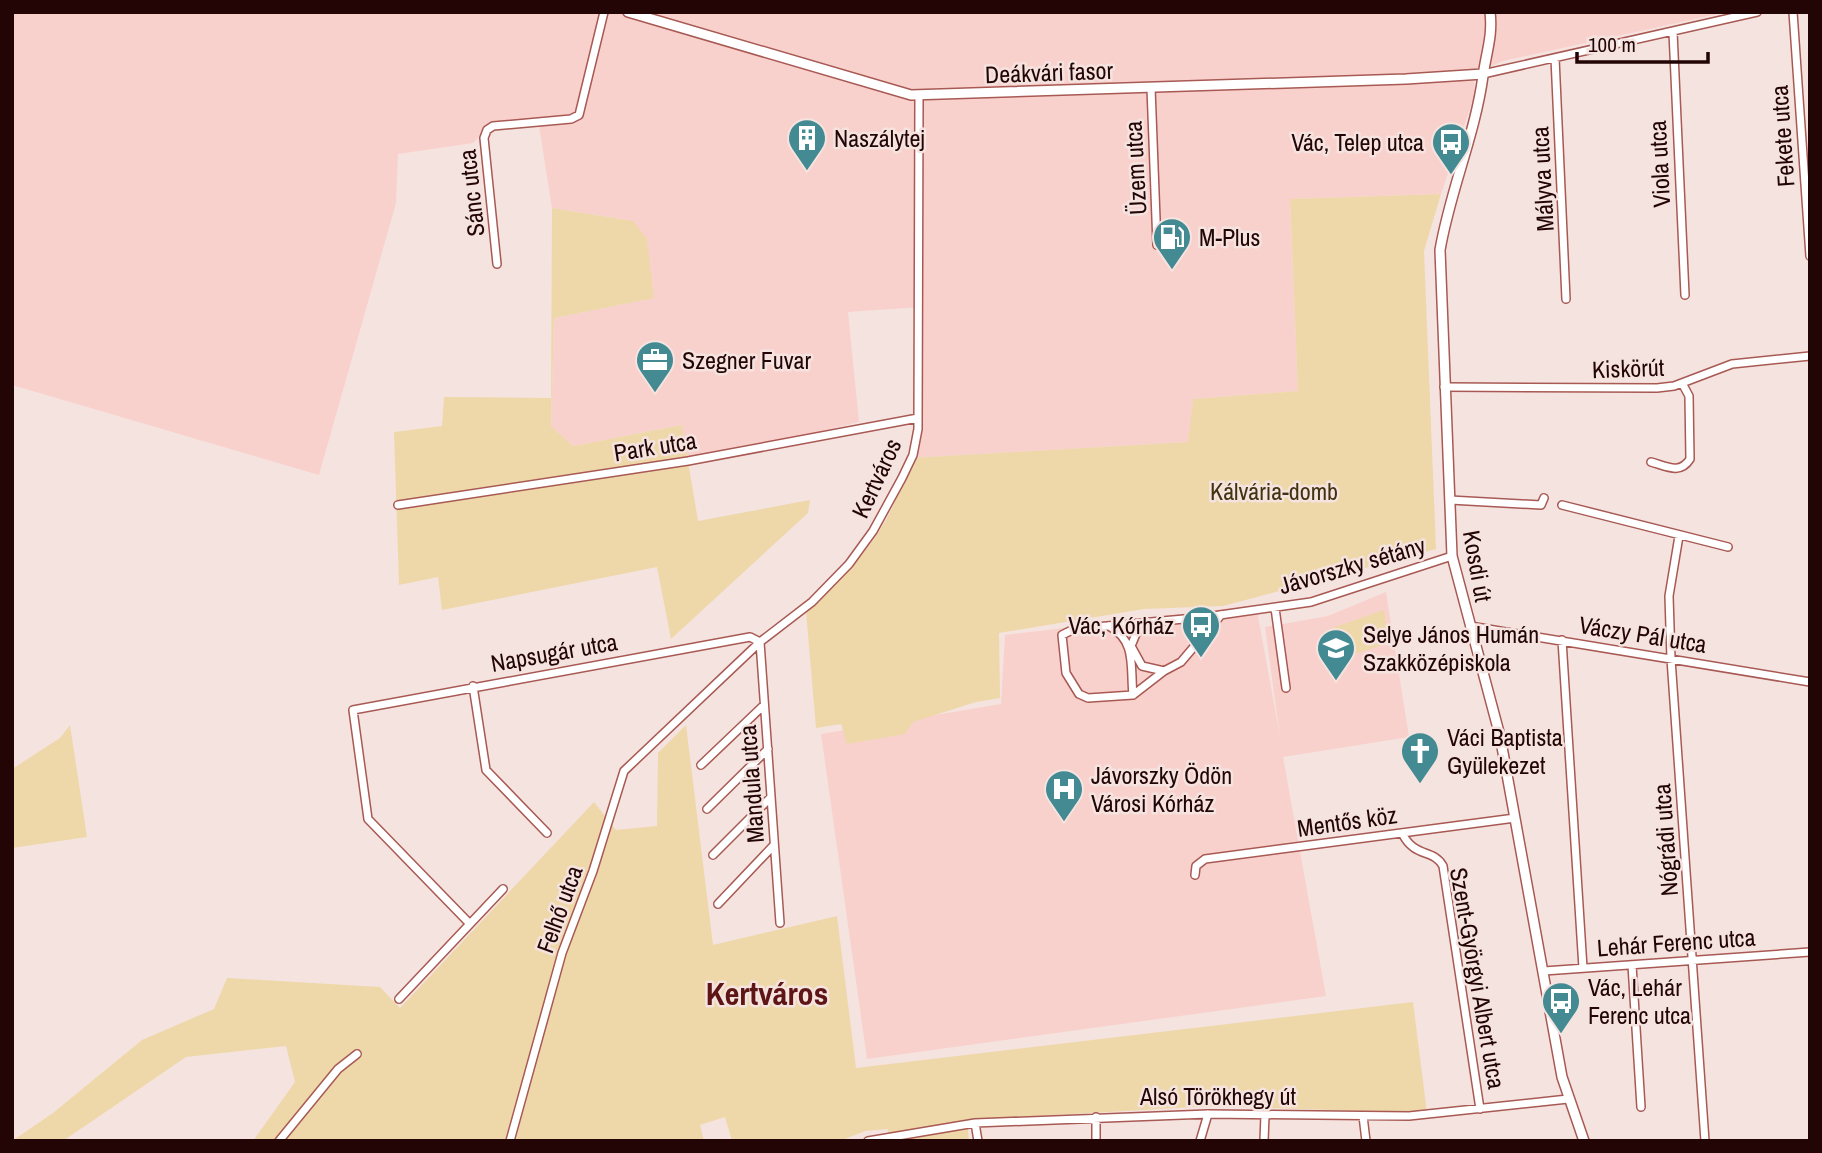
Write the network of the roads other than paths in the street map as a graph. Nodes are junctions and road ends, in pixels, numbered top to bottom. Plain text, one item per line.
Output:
1 (604, 12) edge
2 (628, 12) edge
3 (1490, 12) edge
4 (1757, 12) edge
5 (1793, 12) edge
6 (1673, 32) junction
7 (1555, 58) junction
8 (1483, 74) junction
9 (1151, 88) junction
10 (919, 95) junction
11 (1157, 245) dead end
12 (1810, 256) edge
13 (497, 264) dead end
14 (1685, 295) dead end
15 (1566, 299) dead end
16 (1810, 356) edge
17 (1682, 383) junction
18 (1444, 387) junction
19 (918, 418) junction
20 (1651, 462) dead end
21 (1544, 498) dead end
22 (1450, 500) junction
23 (398, 505) dead end
24 (1562, 505) dead end
25 (1679, 536) junction
26 (1728, 547) dead end
27 (1452, 556) junction
28 (1275, 608) junction
29 (1221, 615) junction
30 (1147, 622) junction
31 (1108, 625) junction
32 (1470, 626) junction
33 (1562, 640) junction
34 (760, 642) junction
35 (1131, 646) junction
36 (1671, 659) junction
37 (1164, 671) junction
38 (1810, 682) edge
39 (473, 686) junction
40 (1286, 688) dead end
41 (1133, 695) junction
42 (764, 705) junction
43 (768, 749) junction
44 (701, 765) dead end
45 (624, 771) joint
46 (771, 797) junction
47 (707, 809) dead end
48 (1515, 818) junction
49 (547, 833) dead end
50 (1402, 833) junction
51 (774, 845) junction
52 (713, 855) dead end
53 (1195, 875) dead end
54 (503, 889) dead end
55 (718, 904) dead end
56 (780, 923) dead end
57 (470, 924) junction
58 (1810, 952) edge
59 (1693, 961) junction
60 (1632, 965) junction
61 (1583, 968) junction
62 (1544, 971) junction
63 (399, 999) dead end
64 (358, 1055) dead end
65 (1568, 1099) junction
66 (1642, 1107) dead end
67 (1480, 1109) junction
68 (1208, 1114) junction
69 (1265, 1115) junction
70 (1363, 1116) junction
71 (1096, 1117) junction
72 (975, 1123) junction
73 (279, 1141) edge
74 (510, 1141) edge
75 (868, 1141) edge
76 (978, 1141) edge
77 (1096, 1141) edge
78 (1200, 1141) edge
79 (1264, 1141) edge
80 (1366, 1141) edge
81 (1584, 1141) edge
82 (1705, 1141) edge

1 - 13 street, Sánc utca
2 - 10 street, Deákvári fasor
3 - 8 street, Kosdi út
4 - 6 street
5 - 12 street, Fekete utca
6 - 7 street
6 - 14 street, Viola utca
7 - 8 street
7 - 15 street, Mályva utca
8 - 9 street, Deákvári fasor
8 - 18 street, Kosdi út
9 - 10 street, Deákvári fasor
9 - 11 street, Üzem utca
10 - 19 street, Kertváros
16 - 17 street, Kiskörút
17 - 18 street, Kiskörút
17 - 20 street
18 - 22 street, Kosdi út
19 - 23 street, Park utca
19 - 34 street, Kertváros
21 - 22 street
22 - 27 street, Kosdi út
24 - 25 street
25 - 26 street
25 - 36 street, Nógrádi utca
27 - 28 street, Jávorszky sétány
27 - 32 street, Kosdi út
28 - 29 street, Jávorszky sétány
28 - 40 street
29 - 30 street, Jávorszky sétány
29 - 37 street
30 - 31 street, Jávorszky sétány
30 - 35 street
31 - 35 street
31 - 41 street
32 - 33 street, Váczy Pál utca
32 - 48 street, Kosdi út
33 - 36 street, Váczy Pál utca
33 - 61 street
34 - 39 street, Napsugár utca
34 - 42 street, Mandula utca
34 - 45 street, Kertváros
35 - 37 street
35 - 41 street
36 - 38 street, Váczy Pál utca
36 - 59 street, Nógrádi utca
37 - 41 street
39 - 49 street
39 - 57 street, Napsugár utca
42 - 43 street, Mandula utca
42 - 44 street
43 - 46 street, Mandula utca
43 - 47 street
45 - 74 street, Felhő utca
46 - 51 street, Mandula utca
46 - 52 street
48 - 50 street, Mentős köz
48 - 62 street, Kosdi út
50 - 53 street, Mentős köz
50 - 67 street, Szent-Györgyi Albert utca
51 - 55 street
51 - 56 street, Mandula utca
54 - 57 street
57 - 63 street
58 - 59 street, Lehár Ferenc utca
59 - 60 street, Lehár Ferenc utca
59 - 82 street, Nógrádi utca
60 - 61 street, Lehár Ferenc utca
60 - 66 street
61 - 62 street, Lehár Ferenc utca
62 - 65 street, Kosdi út
64 - 73 street
65 - 67 street, Alsó Törökhegy út
65 - 81 street, Kosdi út
67 - 70 street, Alsó Törökhegy út
68 - 69 street, Alsó Törökhegy út
68 - 71 street, Alsó Törökhegy út
68 - 78 street
69 - 70 street, Alsó Törökhegy út
69 - 79 street
70 - 80 street
71 - 72 street, Alsó Törökhegy út
71 - 77 street
72 - 75 street, Alsó Törökhegy út
72 - 76 street

